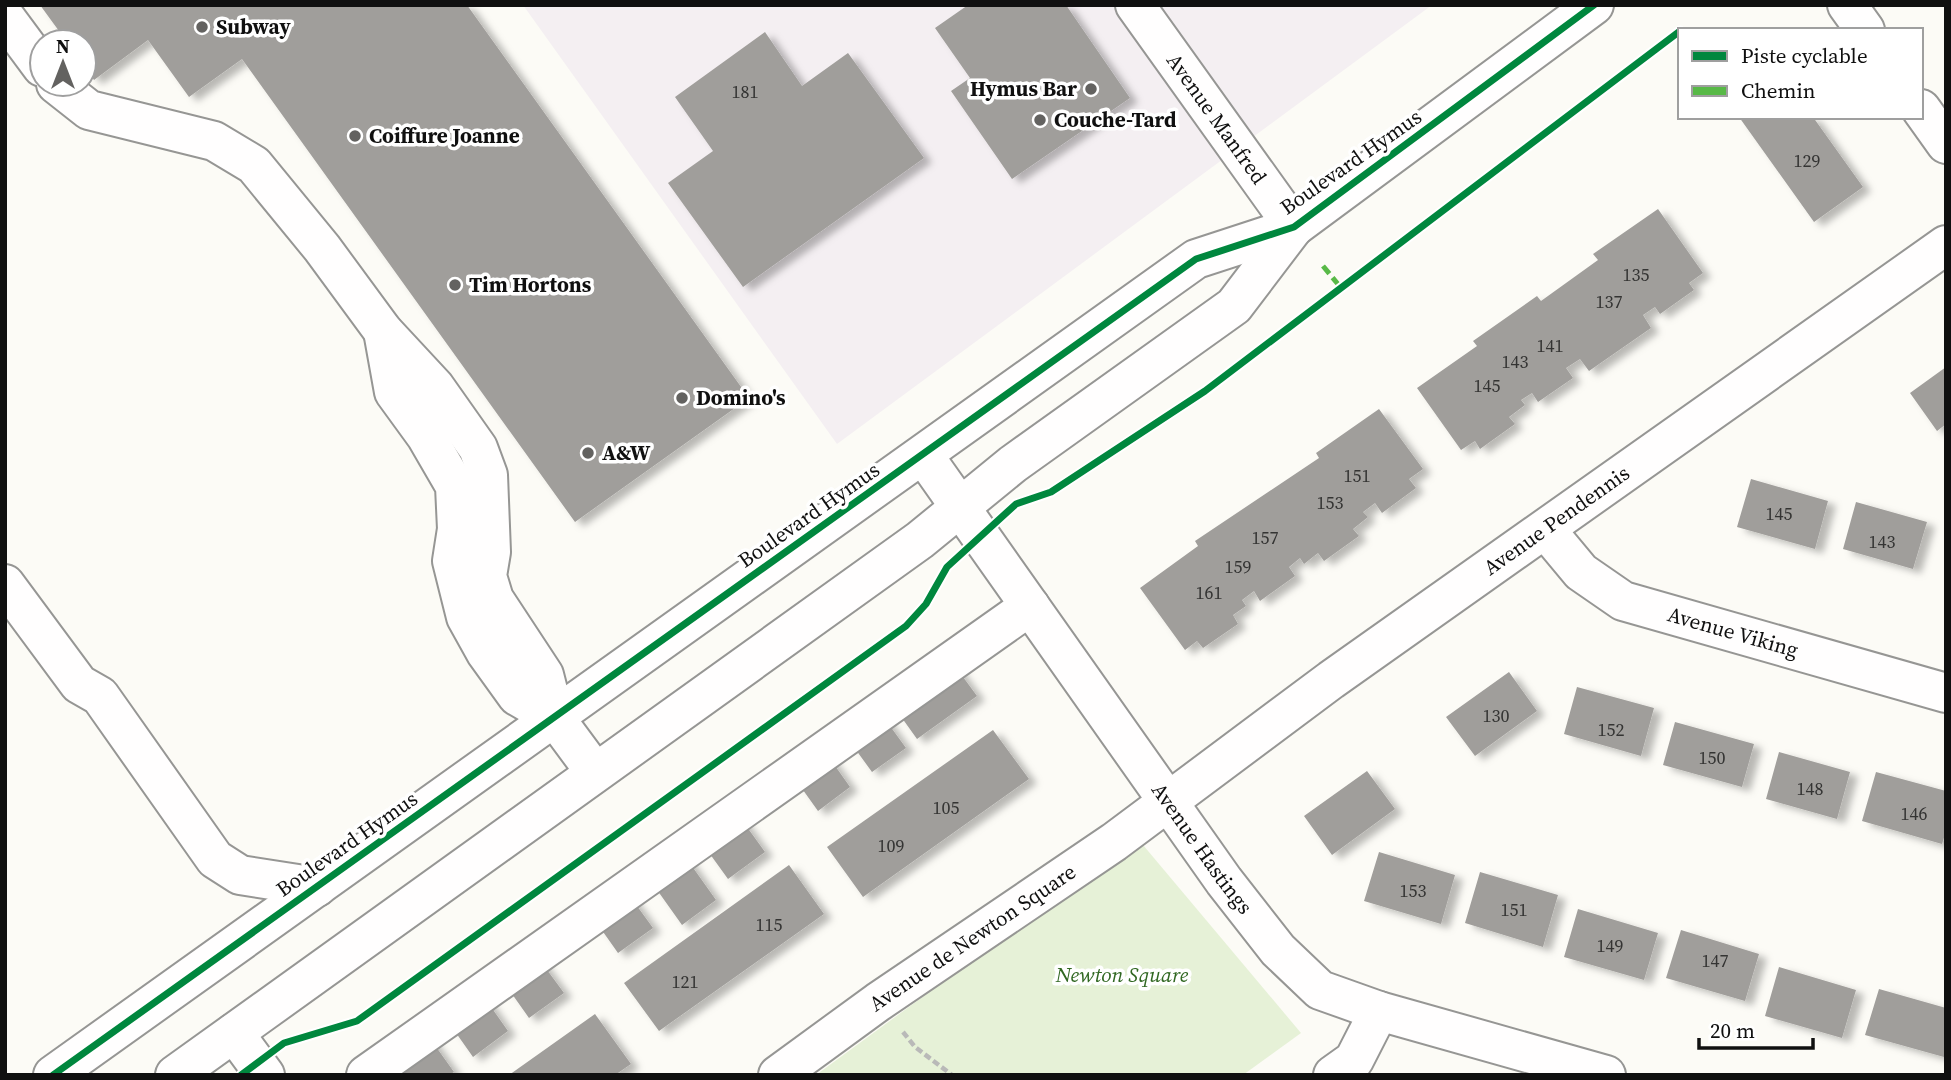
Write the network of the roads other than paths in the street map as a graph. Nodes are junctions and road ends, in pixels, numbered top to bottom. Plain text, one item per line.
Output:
1 (1135, 5) edge
2 (1594, 5) edge
3 (1847, 5) edge
4 (5, 17) edge
5 (1864, 28) edge
6 (28, 48) edge
7 (74, 98) edge
8 (1923, 112) edge
9 (1946, 144) edge
10 (1294, 227) junction
11 (1946, 245) edge
12 (924, 456) junction
13 (960, 507) junction
14 (1546, 530) junction
15 (5, 584) edge
16 (1030, 606) junction
17 (1946, 693) edge
18 (555, 718) junction
19 (595, 772) junction
20 (1169, 801) junction
21 (317, 887) junction
22 (1380, 1011) junction
23 (234, 1033) junction
24 (52, 1075) edge
25 (175, 1075) edge
26 (265, 1075) edge
27 (366, 1075) edge
28 (778, 1075) edge
29 (1332, 1075) edge
30 (1606, 1075) edge

1 - 10 street, Avenue Manfred
2 - 10 street, Boulevard Hymus
3 - 5 street
4 - 6 street
7 - 18 street
8 - 9 street
10 - 12 street, Boulevard Hymus
10 - 13 street, Boulevard Hymus
11 - 14 street, Avenue Pendennis
12 - 13 street, Avenue Hastings
12 - 18 street, Boulevard Hymus
13 - 16 street, Avenue Hastings
13 - 19 street, Boulevard Hymus
14 - 17 street, Avenue Viking
14 - 20 street, Avenue Pendennis
15 - 21 street
16 - 20 street, Avenue Hastings
16 - 27 street
18 - 19 street
18 - 21 street, Boulevard Hymus
19 - 23 street, Boulevard Hymus
20 - 22 street, Avenue Hastings
20 - 28 street, Avenue de Newton Square
21 - 24 street, Boulevard Hymus
22 - 29 street
22 - 30 street, Avenue Hastings
23 - 25 street, Boulevard Hymus
23 - 26 street

